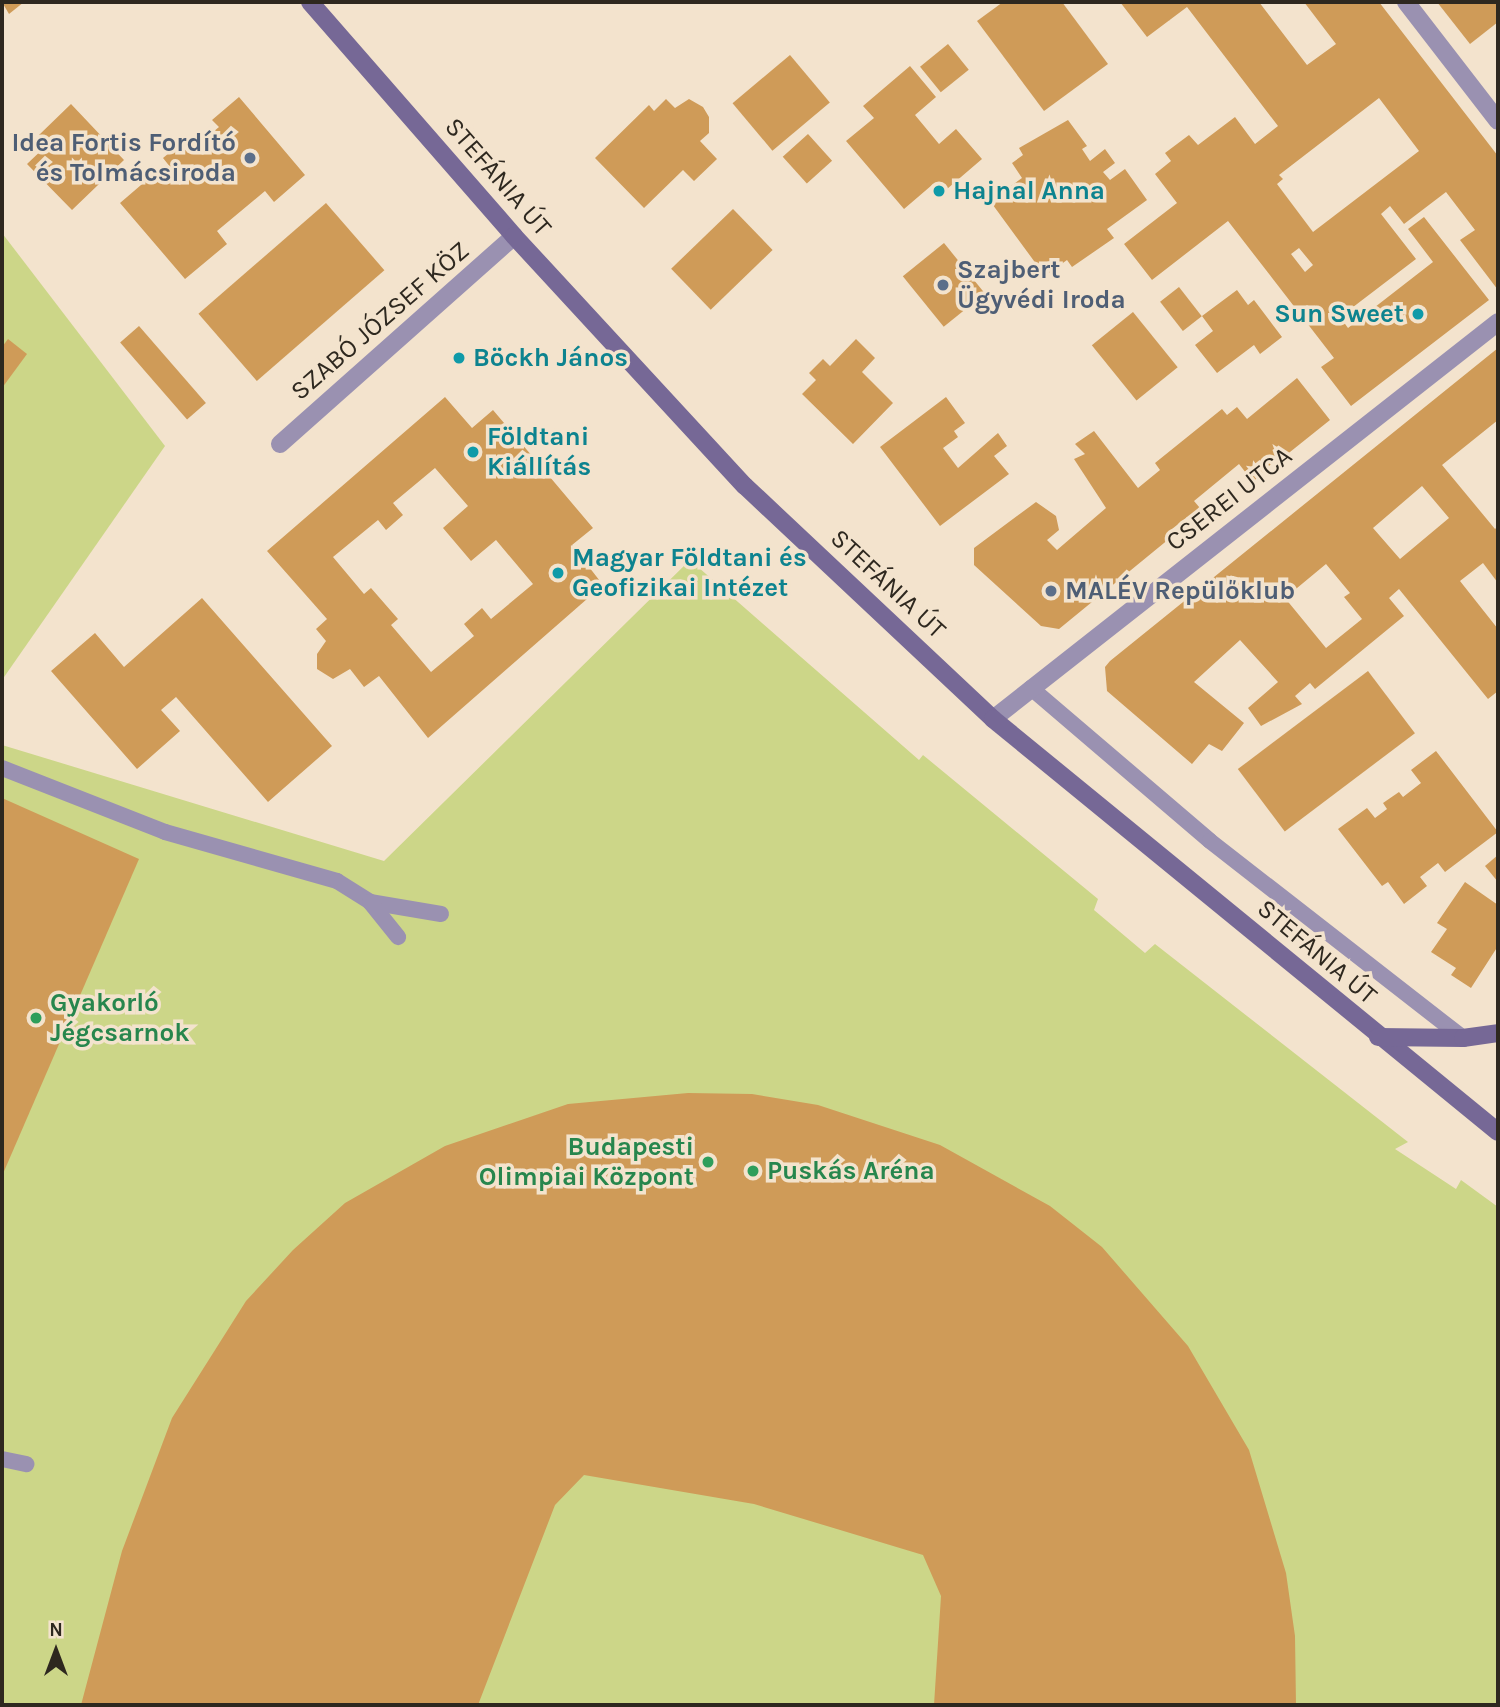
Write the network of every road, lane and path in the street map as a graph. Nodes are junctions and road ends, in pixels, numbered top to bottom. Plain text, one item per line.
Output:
1 (310, 2) edge
2 (1406, 2) edge
3 (1498, 121) edge
4 (514, 236) junction
5 (1498, 322) edge
6 (280, 444) dead end
7 (1031, 688) junction
8 (993, 719) junction
9 (2, 768) edge
10 (370, 902) junction
11 (441, 914) dead end
12 (398, 937) dead end
13 (1498, 1033) edge
14 (1378, 1037) junction
15 (1463, 1038) junction
16 (1498, 1132) edge
17 (2, 1459) edge
18 (26, 1464) dead end

1 - 4 street, STEFÁNIA ÚT
2 - 3 street
4 - 6 street, SZABÓ JÓZSEF KÖZ
4 - 8 street, STEFÁNIA ÚT
5 - 7 street, CSEREI UTCA
7 - 8 street, CSEREI UTCA
7 - 15 lane
8 - 14 street, STEFÁNIA ÚT
9 - 10 lane
10 - 11 lane
10 - 12 lane
13 - 15 street
14 - 15 street
14 - 16 street, STEFÁNIA ÚT
17 - 18 lane

